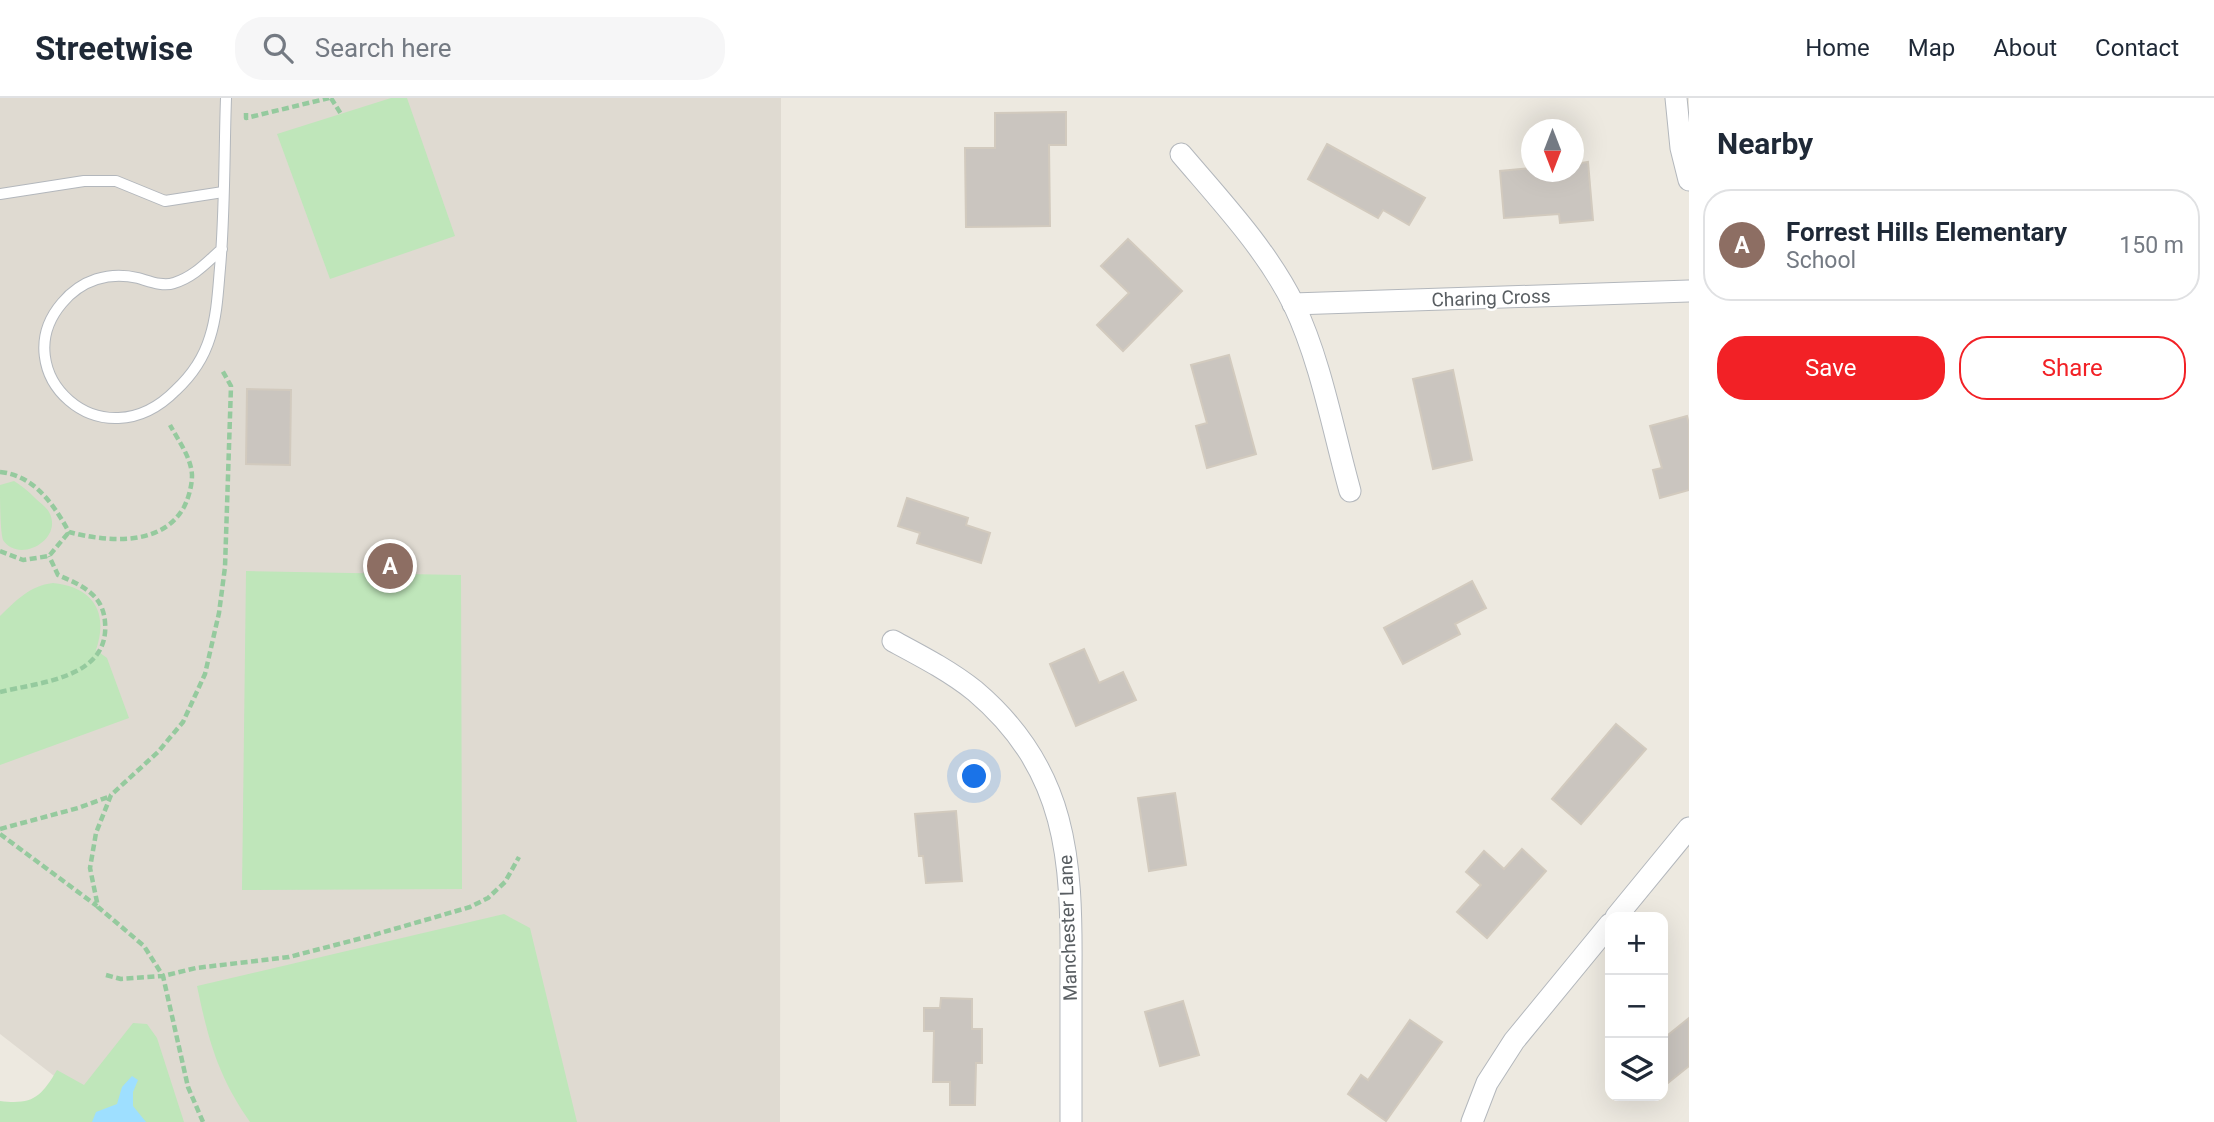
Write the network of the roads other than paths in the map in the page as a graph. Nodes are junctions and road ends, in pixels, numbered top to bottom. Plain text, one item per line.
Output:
1 (226, 98) edge
2 (1676, 98) edge
3 (1181, 154) dead end
4 (1689, 180) edge
5 (223, 192) junction
6 (0, 194) edge
7 (222, 249) junction
8 (1689, 291) edge
9 (1293, 304) junction
10 (1350, 491) dead end
11 (893, 641) dead end
12 (1689, 828) edge
13 (1620, 912) edge
14 (1605, 930) edge
15 (1071, 1122) edge
16 (1472, 1122) edge

1 - 5 lane
2 - 4 street
3 - 9 street
5 - 6 lane
5 - 7 lane
7 - 7 lane
8 - 9 street, Charing Cross
9 - 10 street
11 - 15 street, Manchester Lane
12 - 13 street
14 - 16 street

